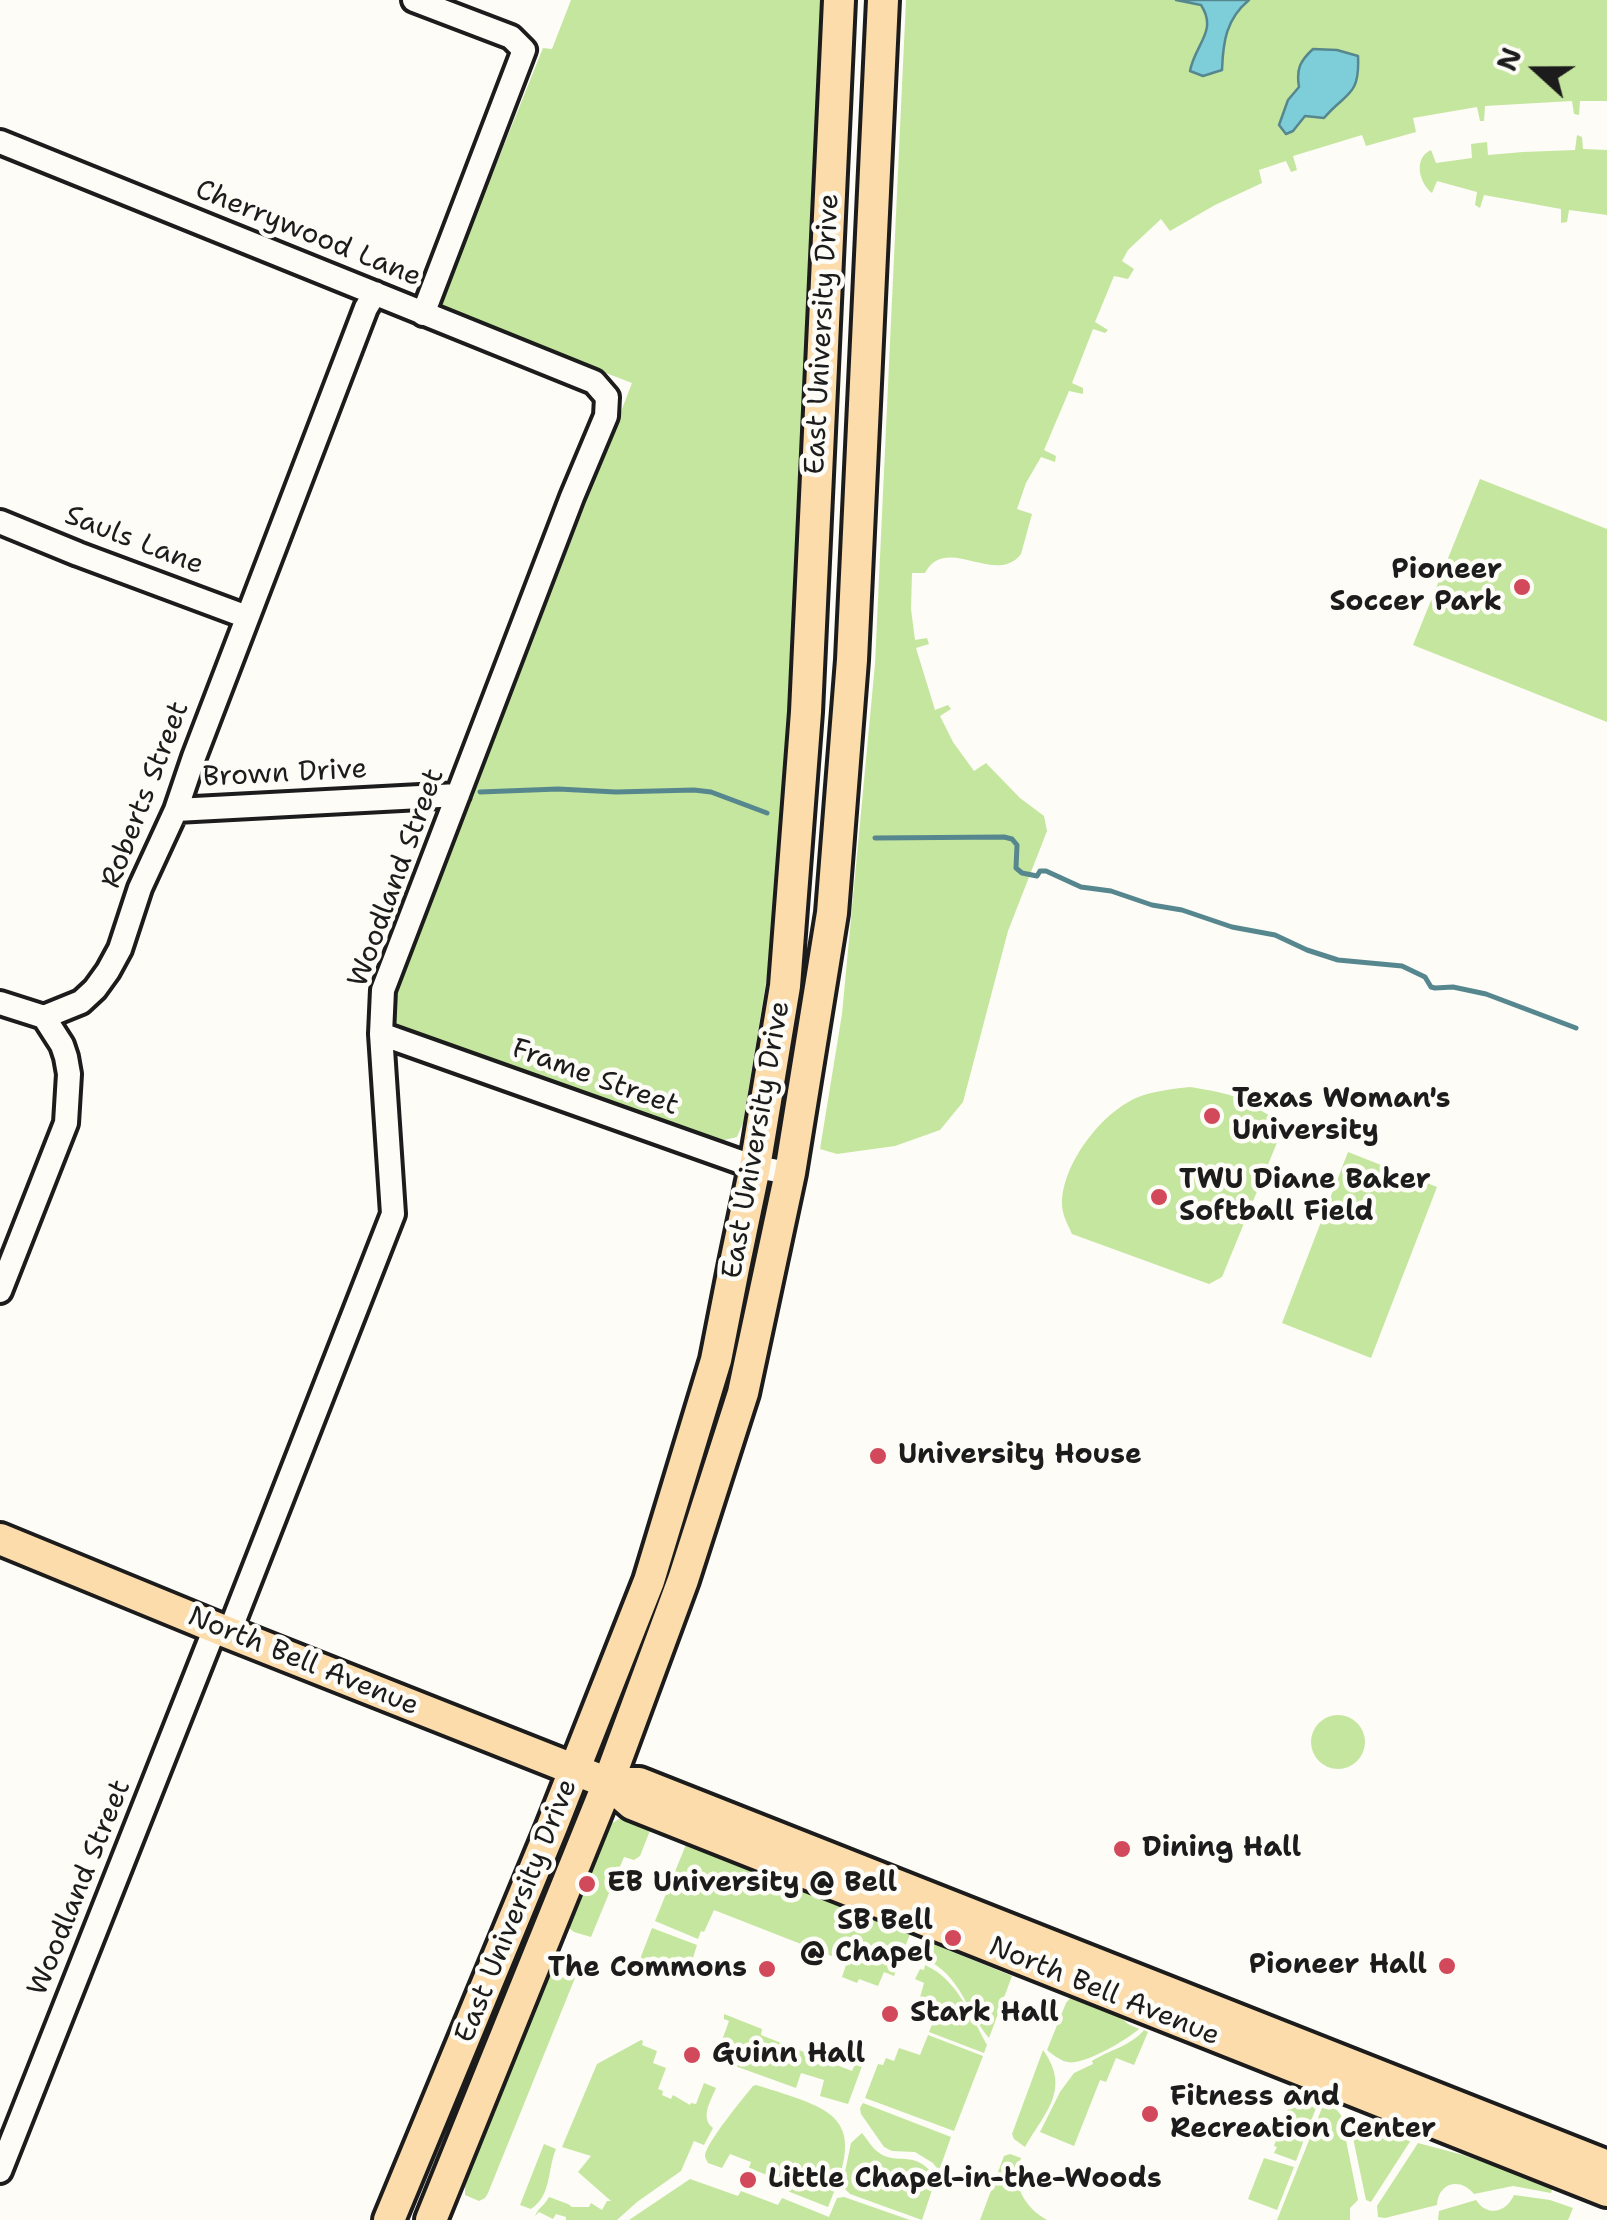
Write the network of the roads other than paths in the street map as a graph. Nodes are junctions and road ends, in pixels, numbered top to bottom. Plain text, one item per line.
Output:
1 (414, 0) edge
2 (839, 0) edge
3 (883, 0) edge
4 (0, 142) edge
5 (375, 293) junction
6 (423, 314) junction
7 (594, 382) joint
8 (0, 522) edge
9 (248, 617) junction
10 (458, 795) junction
11 (176, 810) junction
12 (0, 1003) edge
13 (44, 1017) junction
14 (382, 1034) junction
15 (755, 1167) junction
16 (790, 1173) junction
17 (0, 1291) edge
18 (0, 1539) edge
19 (222, 1630) junction
20 (575, 1769) junction
21 (608, 1783) junction
22 (1607, 2166) edge
23 (0, 2171) edge
24 (1607, 2191) edge
25 (389, 2220) edge
26 (431, 2220) edge

1 - 6 street
2 - 15 main road, East University Drive
3 - 16 main road, East University Drive
4 - 5 street, Cherrywood Lane
5 - 6 street, Cherrywood Lane
5 - 9 street, Roberts Street
6 - 7 street, Cherrywood Lane
7 - 10 street, Woodland Street
8 - 9 street, Sauls Lane
9 - 11 street, Roberts Street
10 - 11 street, Brown Drive
10 - 14 street, Woodland Street
11 - 13 street, Roberts Street
12 - 13 street
13 - 17 street
14 - 15 street, Frame Street
14 - 19 street, Woodland Street
15 - 16 street, Frame Street
15 - 20 main road, East University Drive
16 - 21 main road, East University Drive
18 - 19 main road, North Bell Avenue
19 - 20 main road, North Bell Avenue
19 - 23 street, Woodland Street
20 - 21 main road, North Bell Avenue
20 - 25 main road, East University Drive
21 - 22 main road, North Bell Avenue
21 - 24 main road, North Bell Avenue
21 - 26 main road, East University Drive

